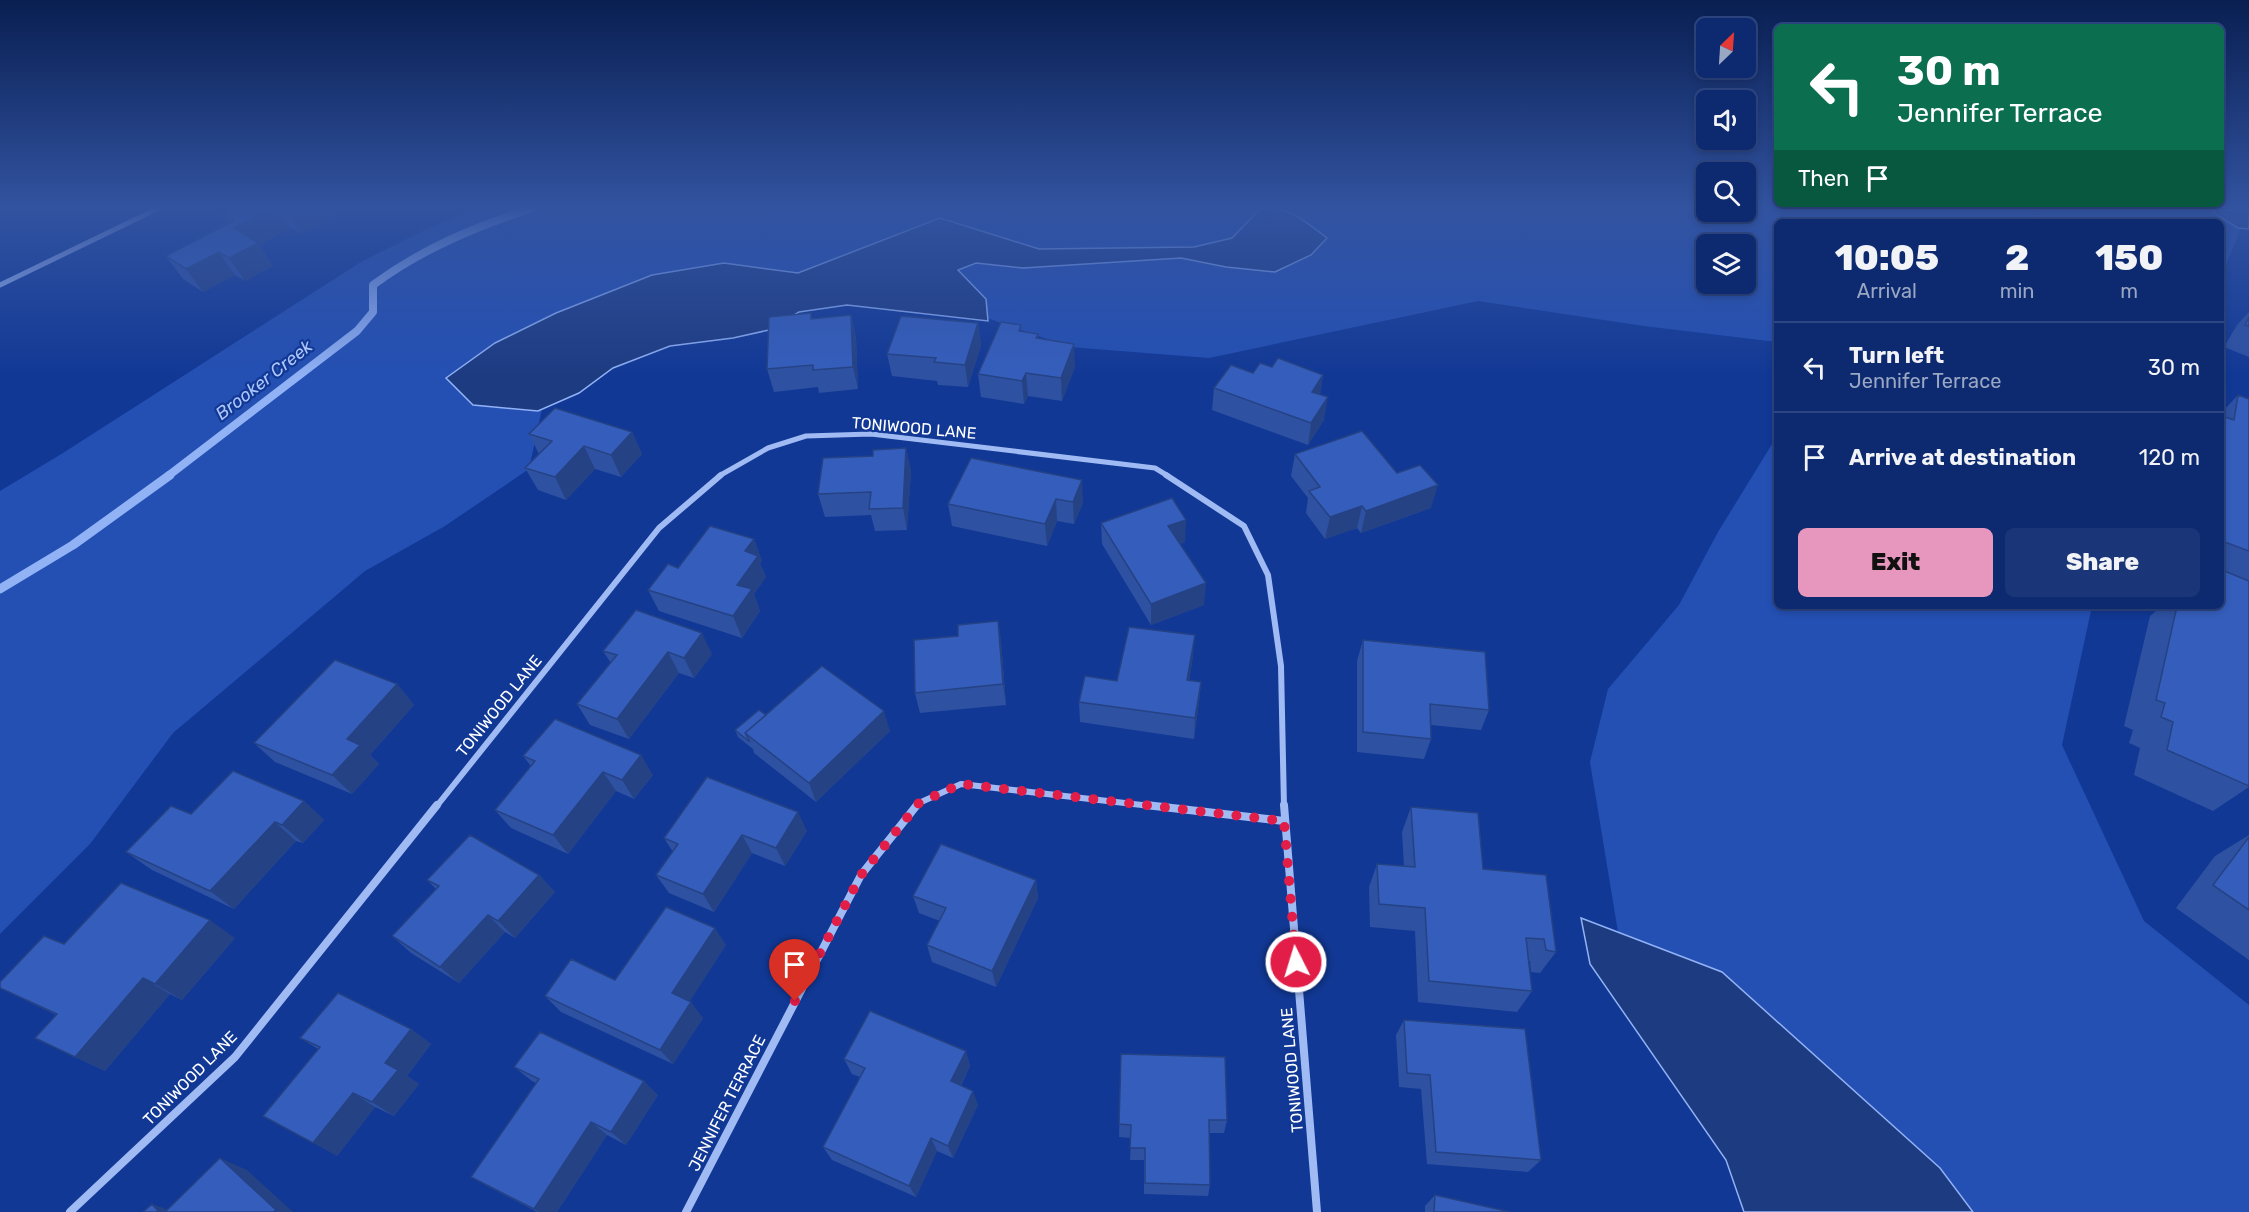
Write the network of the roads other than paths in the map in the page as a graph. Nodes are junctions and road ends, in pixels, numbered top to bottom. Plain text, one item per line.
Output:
1 (44, 264) edge
2 (0, 285) edge
3 (1284, 821) junction
4 (70, 1212) edge
5 (686, 1212) edge
6 (1317, 1212) edge

1 - 2 street
3 - 4 street, TONIWOOD LANE
3 - 5 street, JENNIFER TERRACE
3 - 6 street, TONIWOOD LANE

